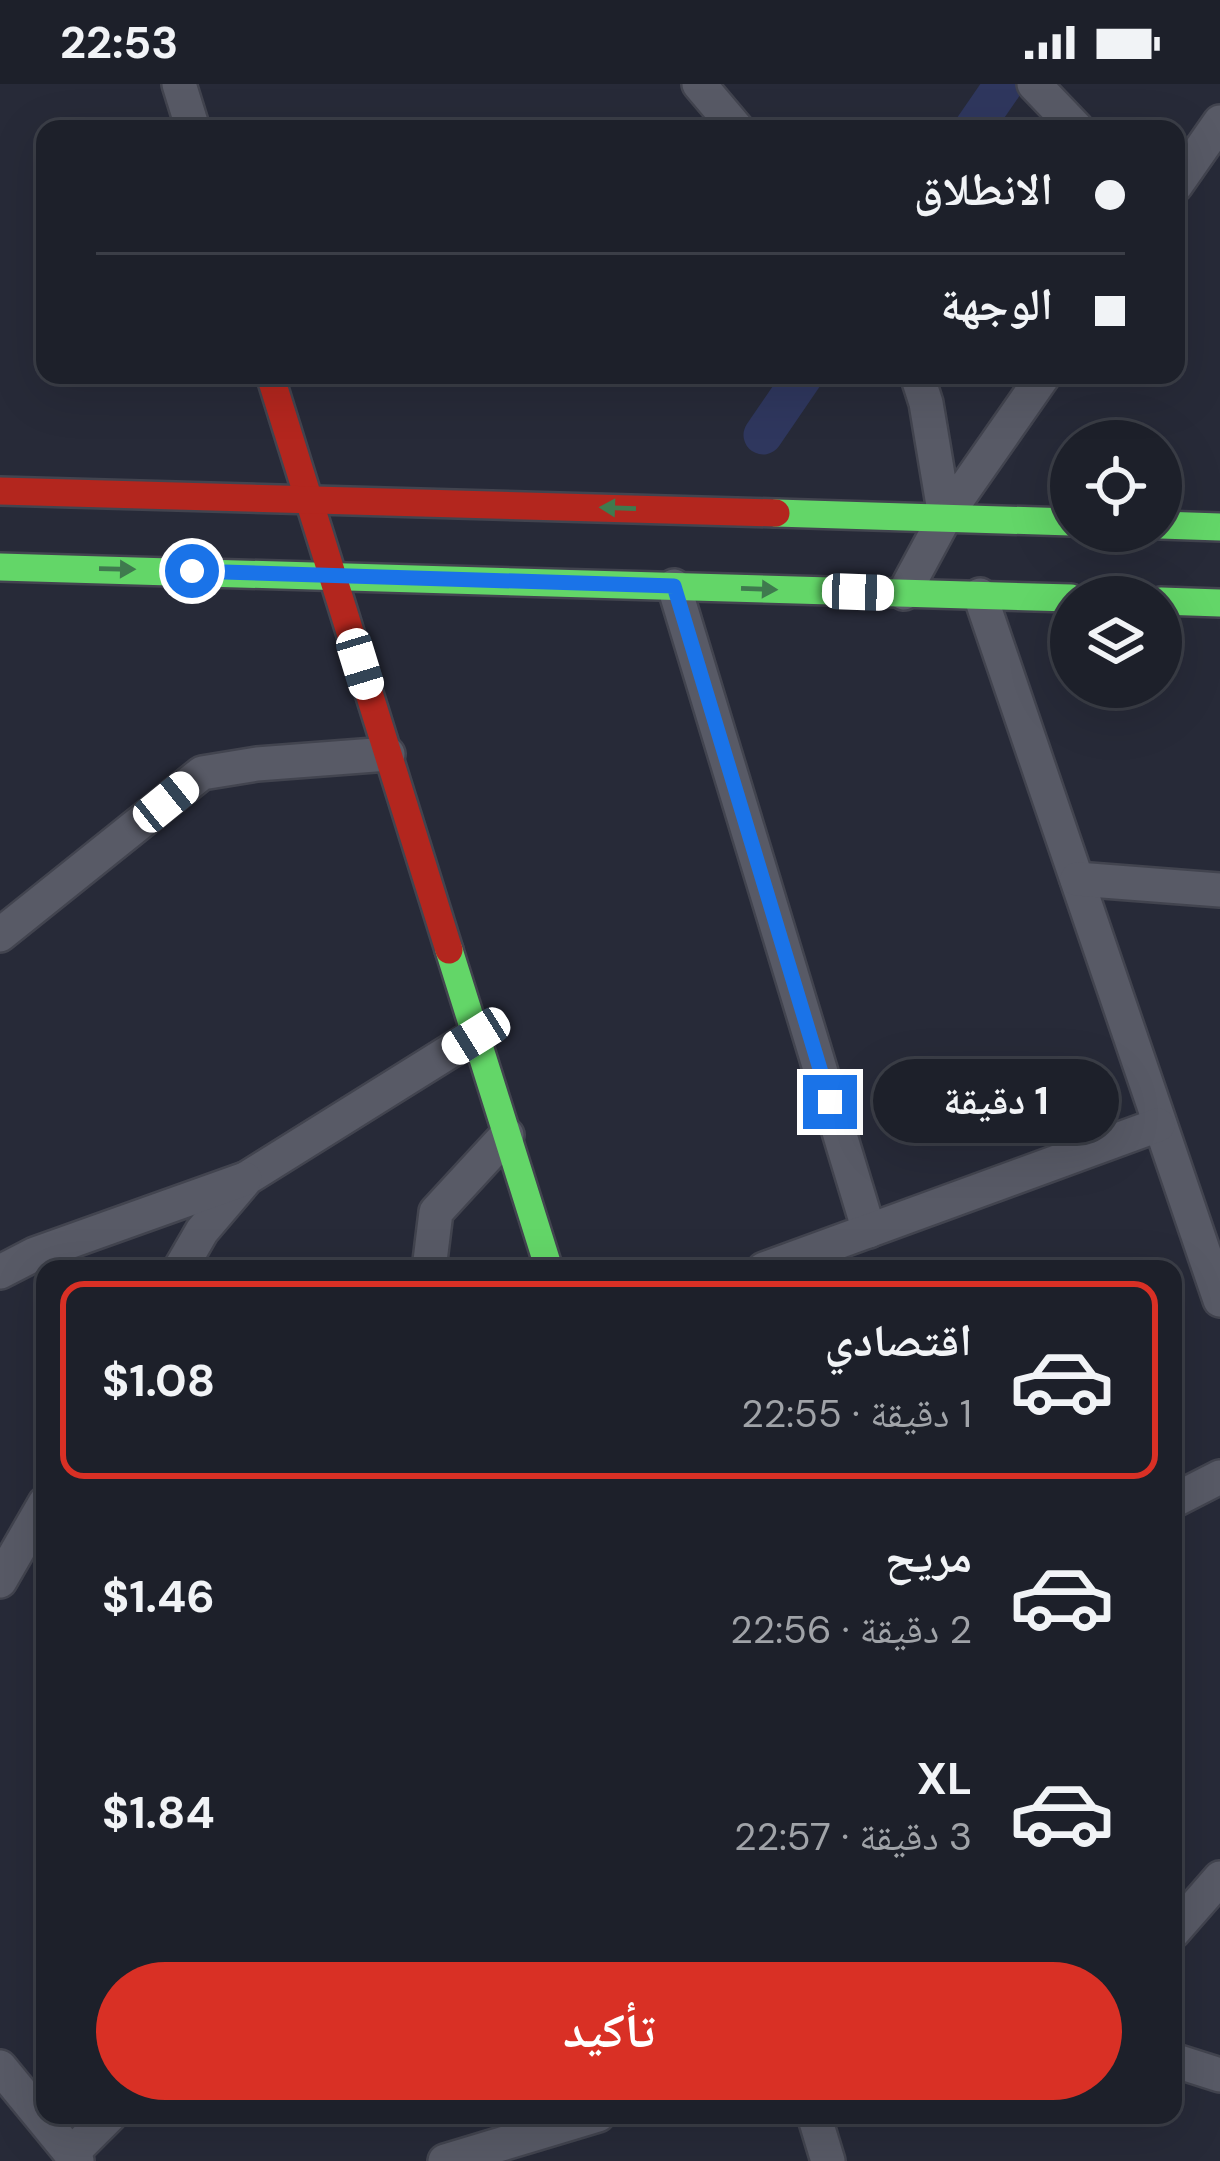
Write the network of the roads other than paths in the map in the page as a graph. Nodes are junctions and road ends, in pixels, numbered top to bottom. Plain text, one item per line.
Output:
1 (179, 84) edge
2 (699, 84) edge
3 (1034, 84) edge
4 (190, 120) edge
5 (729, 120) edge
6 (1068, 120) edge
7 (1220, 122) edge
8 (1185, 172) edge
9 (273, 384) edge
10 (920, 384) edge
11 (1038, 384) edge
12 (0, 490) edge
13 (308, 499) junction
14 (945, 518) junction
15 (1050, 521) edge
16 (1182, 526) edge
17 (1220, 527) edge
18 (0, 567) edge
19 (332, 574) junction
20 (674, 586) junction
21 (904, 593) junction
22 (980, 595) junction
23 (1050, 597) edge
24 (1182, 602) edge
25 (1220, 603) edge
26 (388, 754) junction
27 (1077, 879) junction
28 (1220, 890) edge
29 (0, 934) edge
30 (476, 1036) junction
31 (1158, 1125) junction
32 (507, 1135) junction
33 (247, 1178) junction
34 (869, 1231) junction
35 (185, 1260) edge
36 (430, 1260) edge
37 (546, 1260) edge
38 (789, 1260) edge
39 (0, 1272) edge
40 (1220, 1300) edge
41 (1220, 1477) edge
42 (1182, 1496) edge
43 (36, 1519) edge
44 (0, 1581) edge
45 (1220, 1878) edge
46 (1182, 1922) edge
47 (1182, 2063) edge
48 (0, 2067) edge
49 (1220, 2075) edge
50 (36, 2111) edge
51 (47, 2124) edge
52 (102, 2124) edge
53 (568, 2124) edge
54 (817, 2124) edge
55 (74, 2157) edge
56 (446, 2161) edge
57 (828, 2161) edge

1 - 4 street
2 - 5 street
3 - 6 street
7 - 8 street
9 - 13 street
10 - 14 street
11 - 14 street
12 - 13 street
14 -> 13 street
13 - 19 street
14 - 15 street
14 - 21 street
16 - 17 street
18 -> 19 street
19 - 20 street
19 - 26 street
20 -> 21 street
20 - 34 street
21 - 22 street
22 - 23 street
22 - 27 street
24 - 25 street
26 - 29 street
26 - 30 street
27 - 28 street
27 - 31 street
30 - 32 street
30 - 33 street
31 - 34 street
31 - 40 street
32 - 36 street
32 - 37 street
33 - 35 street
33 - 39 street
34 - 38 street
41 - 42 street
43 - 44 street
45 - 46 street
47 - 49 street
48 - 50 street
51 - 55 street
52 - 55 street
53 - 56 street
54 - 57 street

